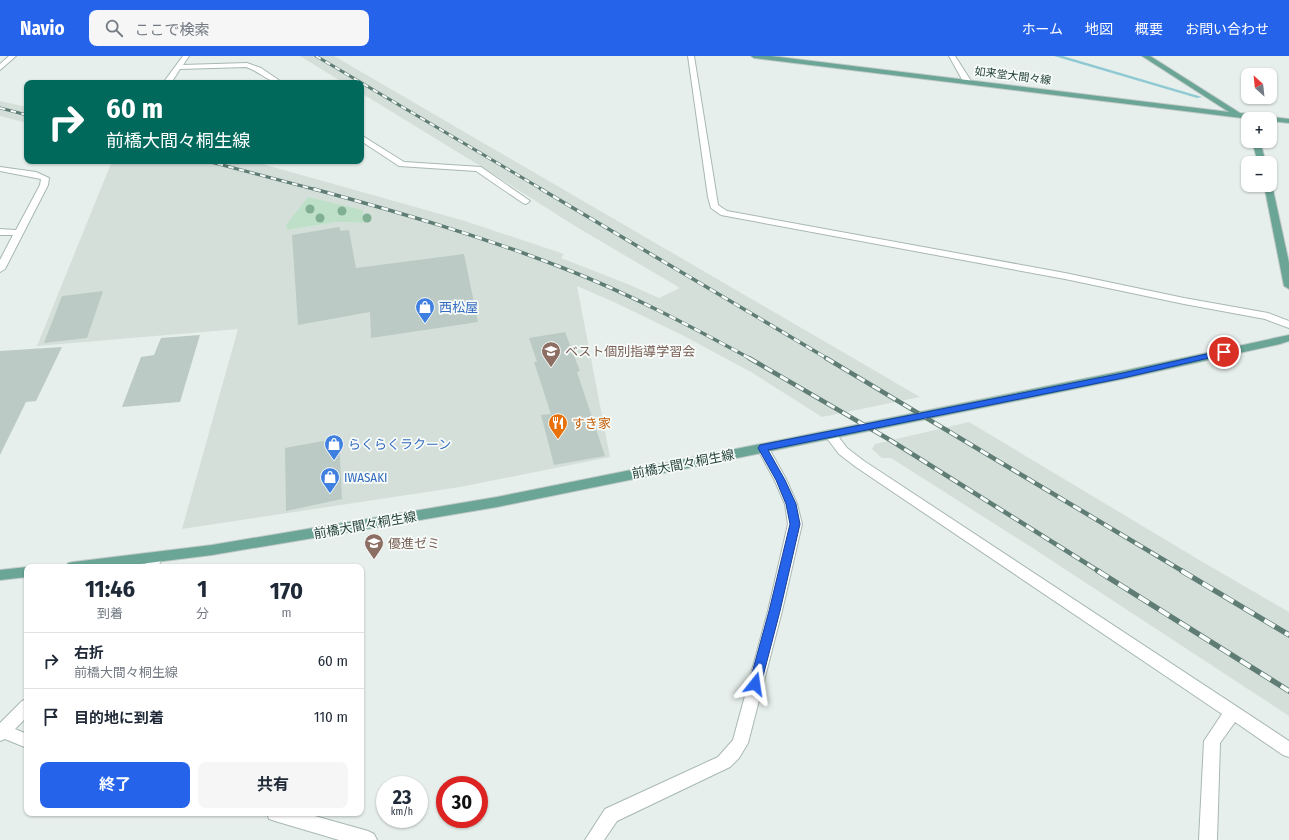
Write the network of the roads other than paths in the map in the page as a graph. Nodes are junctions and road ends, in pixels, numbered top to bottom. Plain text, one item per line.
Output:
1 (13, 56) edge
2 (186, 56) edge
3 (691, 56) edge
4 (754, 56) edge
5 (952, 56) edge
6 (1145, 56) edge
7 (769, 57) edge
8 (178, 67) junction
9 (0, 68) edge
10 (169, 80) edge
11 (275, 80) edge
12 (967, 81) junction
13 (1239, 115) joint
14 (1277, 120) edge
15 (1289, 122) edge
16 (364, 139) edge
17 (0, 169) edge
18 (1269, 192) edge
19 (526, 201) dead end
20 (0, 232) edge
21 (19, 233) junction
22 (0, 269) edge
23 (1289, 286) edge
24 (1289, 325) edge
25 (1289, 338) edge
26 (830, 434) junction
27 (763, 448) junction
28 (153, 562) edge
29 (121, 564) edge
30 (24, 572) edge
31 (0, 575) edge
32 (24, 709) edge
33 (1233, 712) junction
34 (2, 732) edge
35 (24, 740) edge
36 (1289, 750) edge
37 (285, 816) edge
38 (368, 840) edge
39 (594, 840) edge
40 (1208, 840) edge

1 - 9 street
2 - 8 street
3 - 24 street
4 - 7 main road, 如来堂大間々線
5 - 12 street
6 - 13 main road
7 - 12 main road, 如来堂大間々線
8 - 10 street
8 - 11 street
12 - 13 main road, 如来堂大間々線
14 - 15 main road, 如来堂大間々線
16 - 19 street
17 - 21 street
18 - 23 main road
20 - 21 street
21 - 22 street
25 - 26 main road, 前橋大間々桐生線
26 - 27 main road, 前橋大間々桐生線
26 - 33 street
27 - 28 main road, 前橋大間々桐生線
27 - 39 street
28 - 29 main road, 前橋大間々桐生線
30 - 31 main road
32 - 34 street
33 - 36 street
33 - 40 street
34 - 35 street
37 - 38 street

